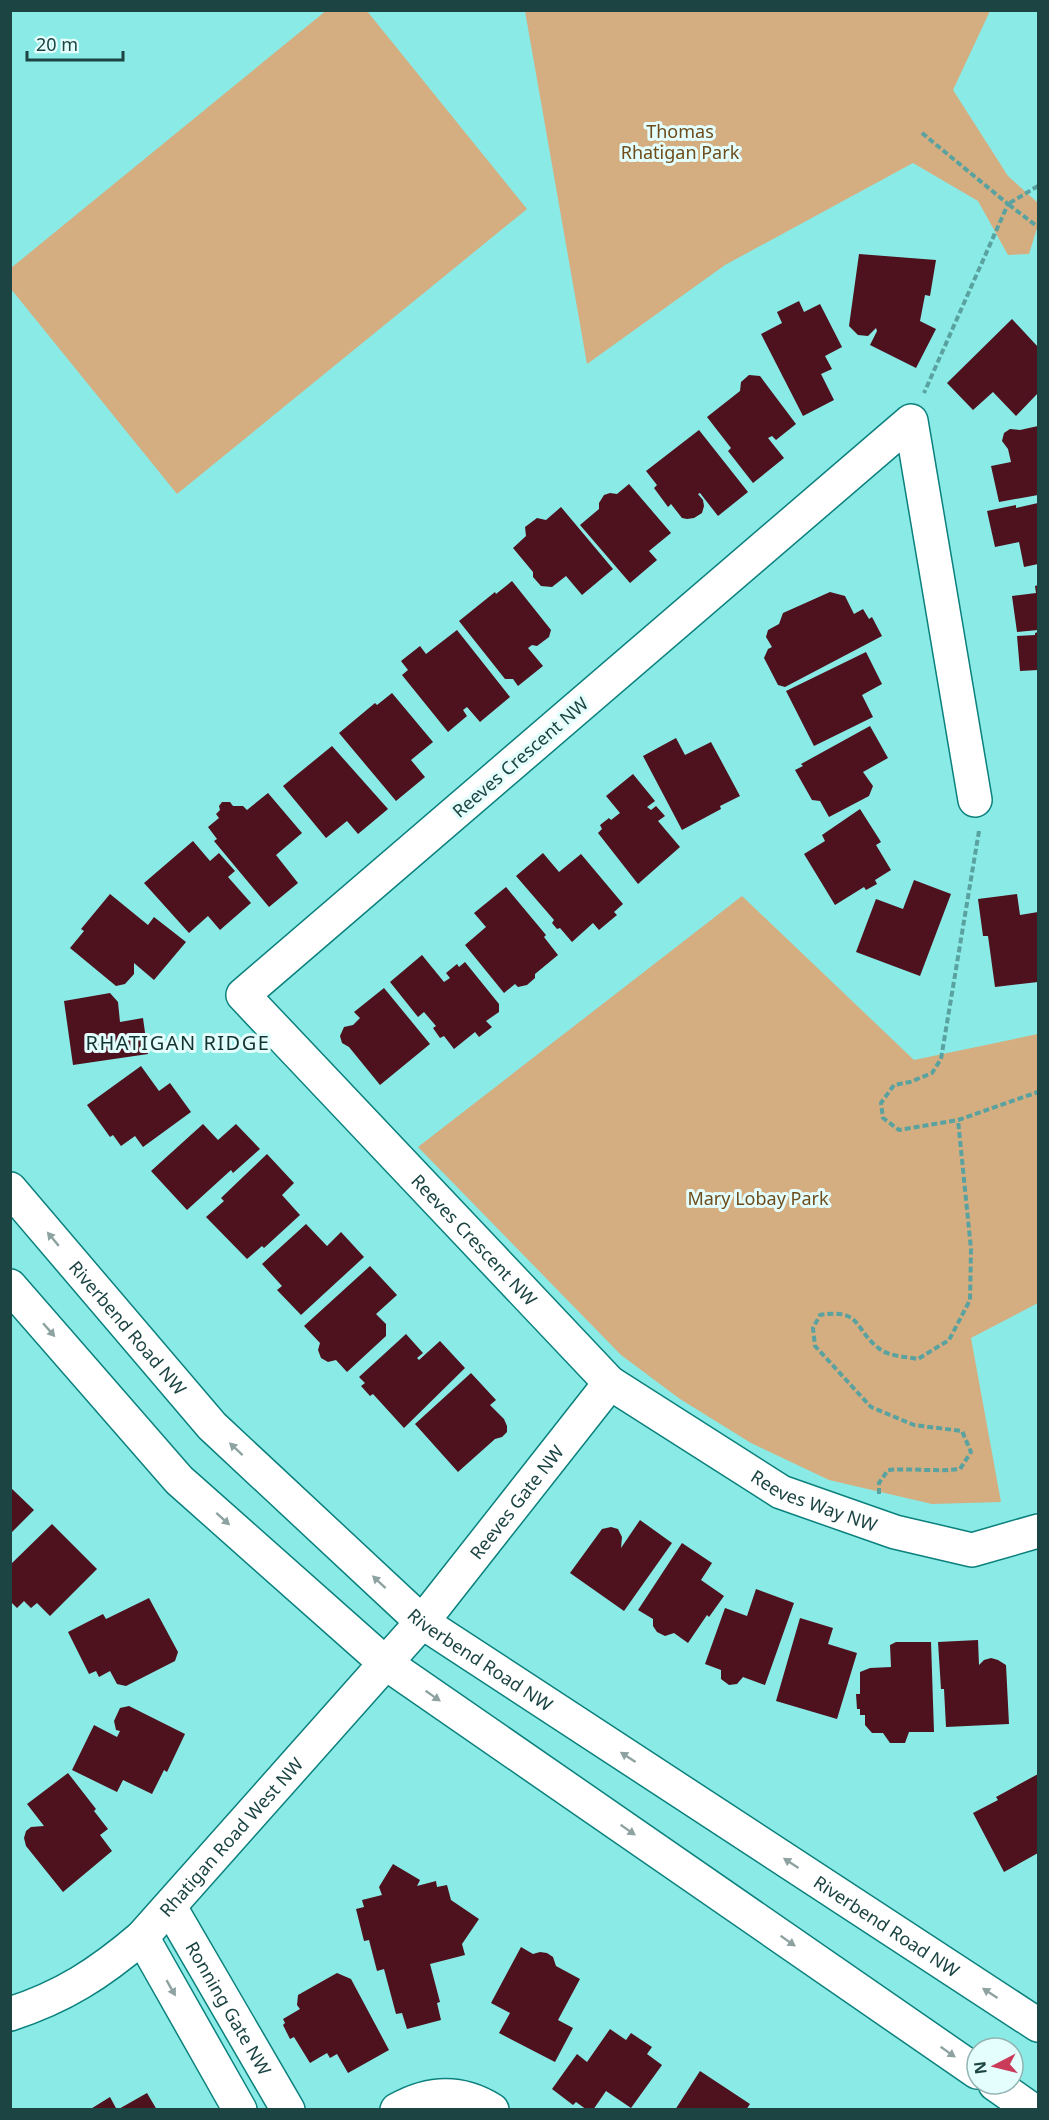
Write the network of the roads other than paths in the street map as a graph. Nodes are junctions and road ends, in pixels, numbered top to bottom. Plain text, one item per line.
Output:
1 (975, 800) road end
2 (10, 1189) edge
3 (10, 1286) edge
4 (610, 1383) junction
5 (1038, 1531) edge
6 (422, 1622) junction
7 (384, 1662) junction
8 (170, 1907) junction
9 (142, 1937) junction
10 (10, 2014) edge
11 (1038, 2025) edge
12 (965, 2064) edge
13 (1013, 2096) edge
14 (240, 2109) edge
15 (288, 2109) edge
16 (398, 2109) edge
17 (492, 2109) edge
18 (1032, 2109) edge

1 - 4 street, Reeves Crescent NW
6 -> 2 street, Riverbend Road NW
3 -> 7 street
4 - 5 street, Reeves Way NW
4 - 6 street, Reeves Gate NW
6 - 7 street, Rhatigan Road West NW
11 -> 6 street, Riverbend Road NW
7 - 8 street, Rhatigan Road West NW
7 -> 12 street
8 - 9 street, Rhatigan Road West NW
8 - 15 street, Ronning Gate NW
9 - 10 street, Rhatigan Road West NW
9 -> 14 street
13 - 18 street
16 - 17 street

